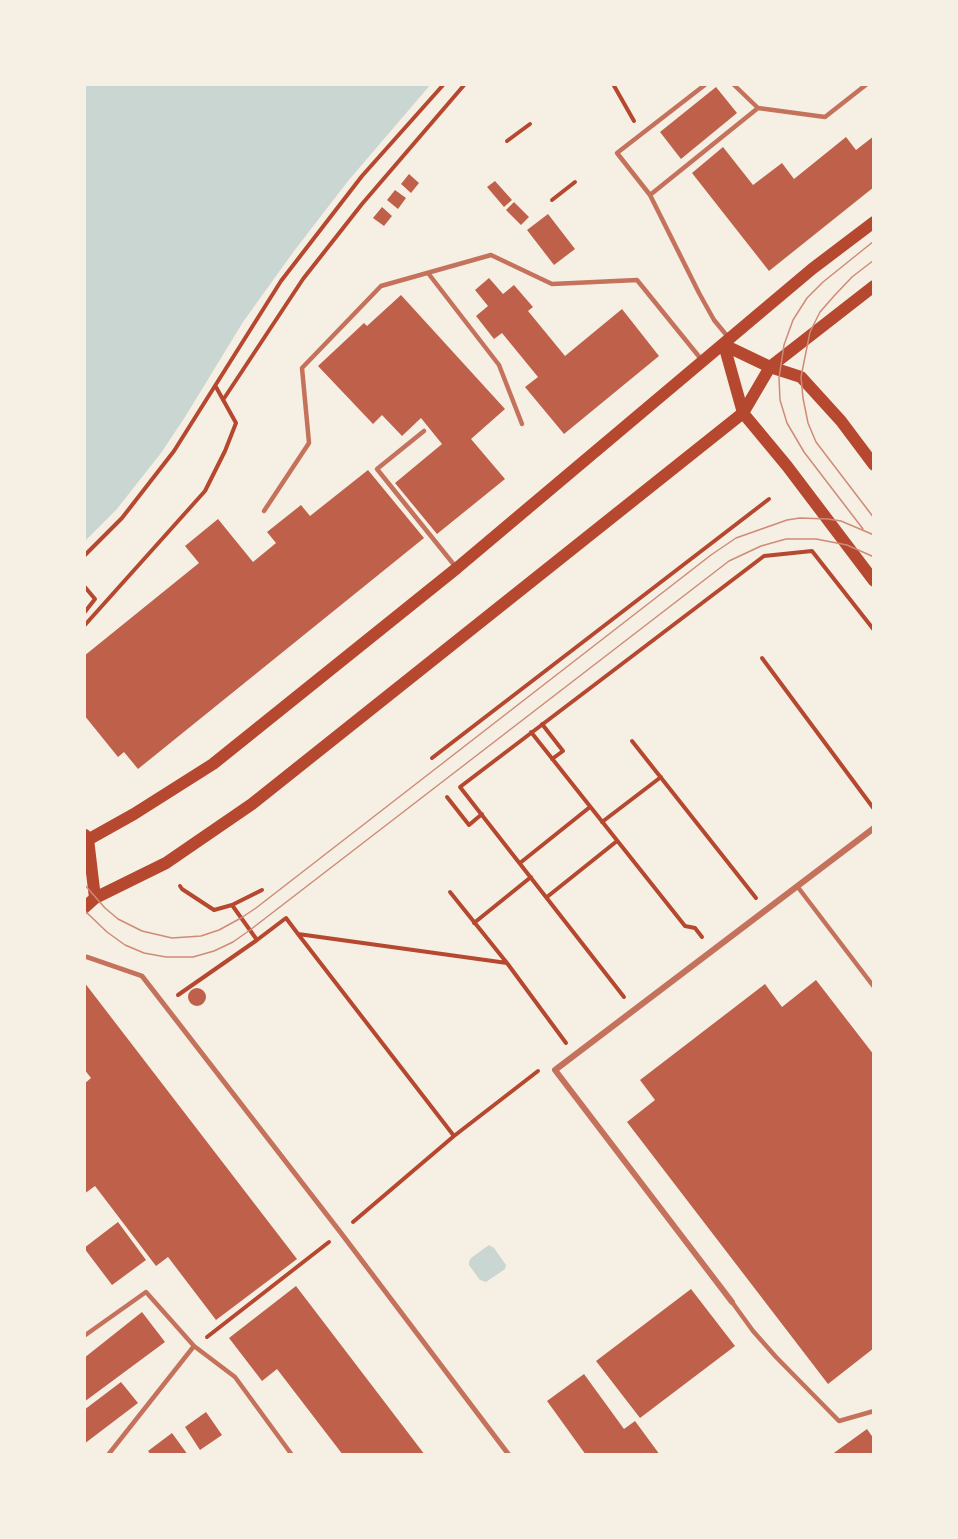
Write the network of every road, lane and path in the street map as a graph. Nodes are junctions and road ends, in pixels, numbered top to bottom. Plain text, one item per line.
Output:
1 (444, 84) edge
2 (465, 84) edge
3 (613, 84) edge
4 (706, 84) edge
5 (733, 84) edge
6 (867, 84) edge
7 (758, 108) junction
8 (530, 124) dead end
9 (641, 135) junction
10 (507, 141) dead end
11 (575, 182) dead end
12 (650, 195) junction
13 (552, 200) dead end
14 (874, 222) edge
15 (428, 273) junction
16 (874, 286) edge
17 (727, 342) junction
18 (703, 362) junction
19 (771, 367) junction
20 (216, 387) junction
21 (223, 400) junction
22 (743, 413) junction
23 (522, 424) dead end
24 (424, 431) dead end
25 (874, 465) edge
26 (769, 499) dead end
27 (264, 511) dead end
28 (84, 556) edge
29 (457, 568) junction
30 (874, 580) edge
31 (84, 586) edge
32 (84, 612) edge
33 (84, 626) edge
34 (874, 630) edge
35 (762, 658) dead end
36 (542, 724) junction
37 (531, 732) junction
38 (632, 741) dead end
39 (432, 758) dead end
40 (552, 759) junction
41 (661, 777) junction
42 (447, 797) dead end
43 (590, 807) junction
44 (874, 809) edge
45 (482, 814) junction
46 (602, 822) junction
47 (874, 828) edge
48 (85, 838) edge
49 (617, 841) junction
50 (520, 863) junction
51 (531, 877) junction
52 (180, 886) dead end
53 (797, 886) junction
54 (262, 890) dead end
55 (450, 891) dead end
56 (547, 897) junction
57 (95, 898) junction
58 (232, 905) junction
59 (84, 908) edge
60 (765, 910) junction
61 (474, 923) junction
62 (695, 928) dead end
63 (298, 934) junction
64 (257, 940) junction
65 (87, 957) dead end
66 (507, 963) junction
67 (874, 987) edge
68 (617, 988) dead end
69 (163, 1005) junction
70 (559, 1033) dead end
71 (454, 1136) dead end
72 (341, 1233) junction
73 (732, 1302) joint
74 (84, 1336) edge
75 (194, 1346) junction
76 (874, 1411) edge
77 (108, 1455) edge
78 (292, 1455) edge
79 (509, 1455) edge

1 - 20 path
2 - 21 path
3 - 9 path
4 - 9 lane
5 - 7 lane
6 - 7 lane
7 - 12 lane
8 - 10 path
9 - 12 lane
11 - 13 path
12 - 17 lane
14 - 17 main road
15 - 18 lane
15 - 23 lane
15 - 27 lane
16 - 19 main road
17 - 18 main road
17 - 19 main road
17 - 22 main road
18 - 29 main road
19 - 22 main road
19 - 25 main road
20 - 21 path
20 - 28 path
21 - 33 path
22 - 30 main road
22 - 57 main road
24 - 29 lane
26 - 39 path
29 - 48 main road
31 - 32 path
34 - 36 path
35 - 44 path
36 - 37 path
36 - 40 path
37 - 40 path
37 - 45 path
38 - 41 path
40 - 43 path
41 - 46 path
41 - 60 path
42 - 45 path
43 - 46 path
43 - 50 path
45 - 50 path
46 - 49 path
47 - 53 street
48 - 57 main road
49 - 56 path
49 - 62 path
50 - 51 path
51 - 56 path
51 - 61 path
52 - 58 path
53 - 60 street
53 - 67 lane
54 - 58 path
55 - 61 path
56 - 68 path
57 - 59 main road
58 - 64 path
60 - 73 street
61 - 66 path
63 - 64 path
63 - 66 path
63 - 71 path
64 - 69 path
65 - 69 street
66 - 70 path
69 - 72 street
72 - 75 path
72 - 79 street
73 - 76 lane
74 - 75 lane
75 - 77 lane
75 - 78 lane

